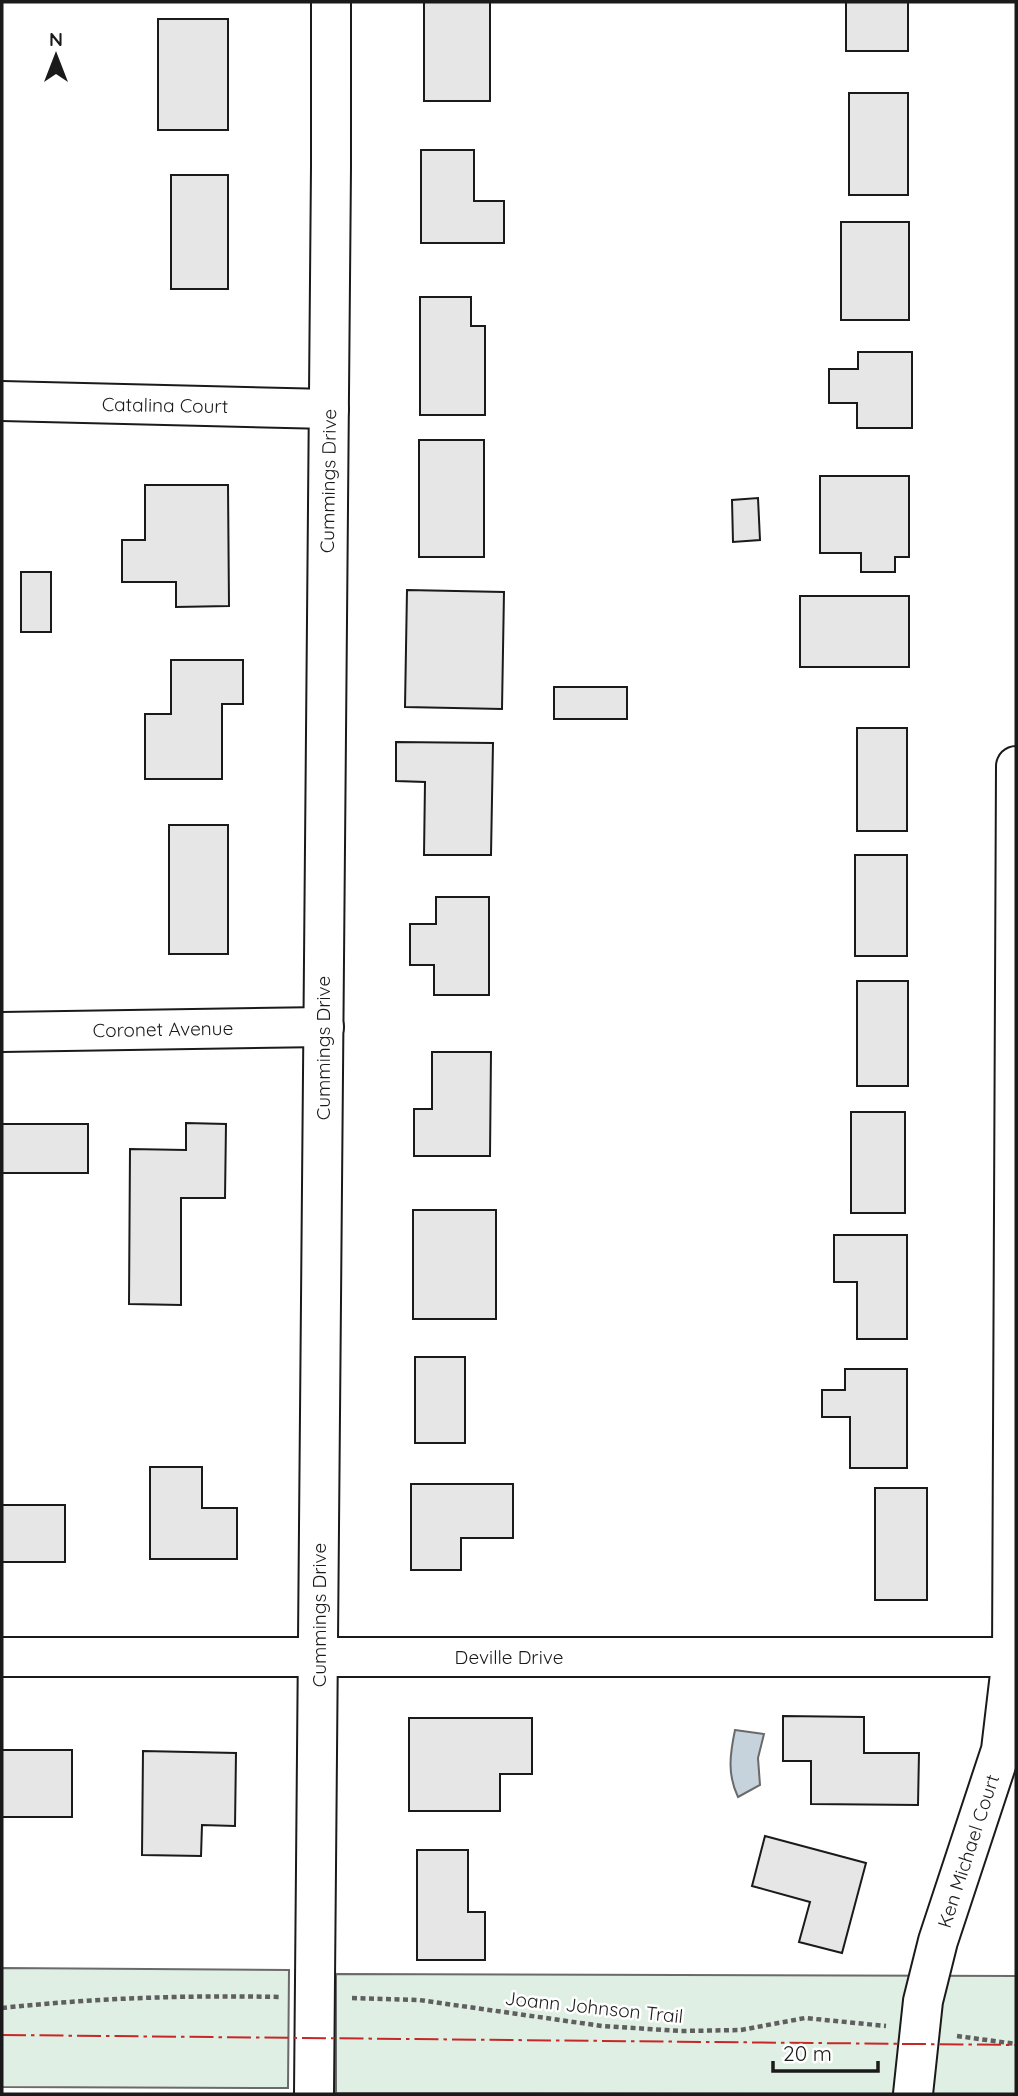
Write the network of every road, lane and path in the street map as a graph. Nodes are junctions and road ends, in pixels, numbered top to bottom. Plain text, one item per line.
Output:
1 (331, 2) edge
2 (2, 401) edge
3 (329, 409) junction
4 (1016, 766) edge
5 (324, 1027) junction
6 (2, 1032) edge
7 (2, 1657) edge
8 (1014, 1657) edge
9 (319, 1658) junction
10 (278, 1997) dead end
11 (343, 1998) dead end
12 (2, 2008) edge
13 (884, 2026) dead end
14 (955, 2035) dead end
15 (1016, 2043) edge
16 (314, 2094) edge
17 (913, 2094) edge

1 - 3 street, Cummings Drive
2 - 3 street, Catalina Court
3 - 5 street, Cummings Drive
4 - 8 street, Ken Michael Court
5 - 6 street, Coronet Avenue
5 - 9 street, Cummings Drive
7 - 9 street, Deville Drive
8 - 9 street, Deville Drive
8 - 17 street, Ken Michael Court
9 - 16 street, Cummings Drive
10 - 12 path
11 - 13 path, Joann Johnson Trail
14 - 15 path

